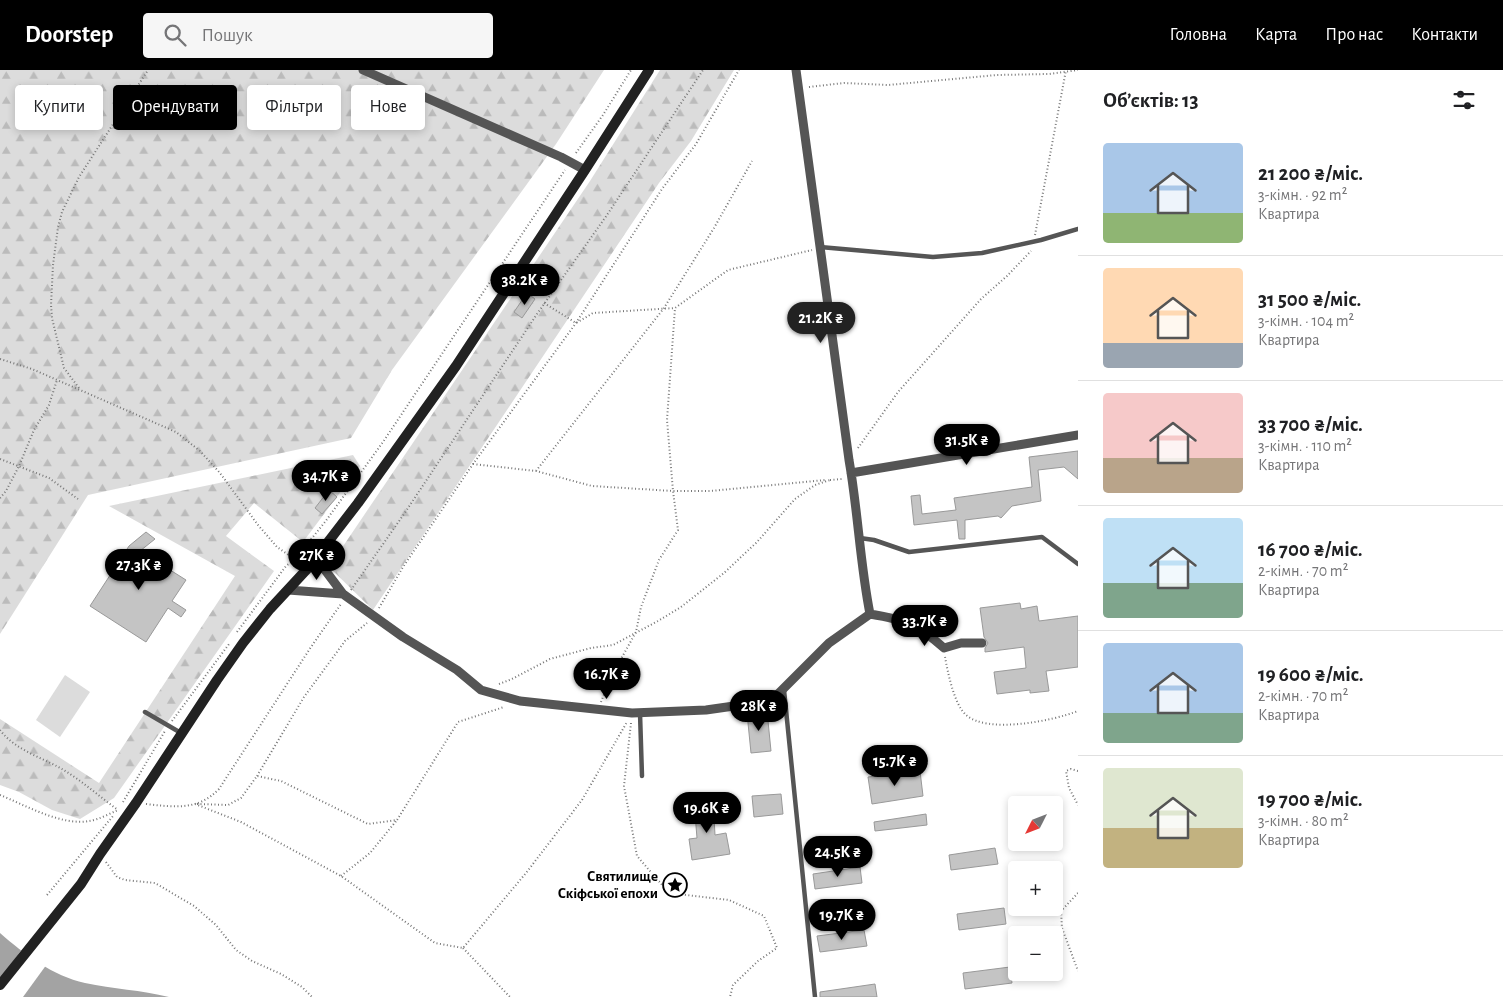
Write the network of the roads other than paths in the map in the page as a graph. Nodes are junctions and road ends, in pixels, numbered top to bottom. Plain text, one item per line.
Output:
1 (363, 70) edge
2 (648, 70) edge
3 (796, 70) edge
4 (585, 170) junction
5 (1078, 229) edge
6 (820, 248) junction
7 (1078, 435) edge
8 (852, 476) junction
9 (860, 538) junction
10 (316, 558) junction
11 (1078, 564) edge
12 (288, 590) junction
13 (345, 596) junction
14 (870, 614) junction
15 (982, 643) dead end
16 (784, 689) junction
17 (145, 712) dead end
18 (636, 713) junction
19 (181, 734) junction
20 (642, 776) dead end
21 (0, 984) edge
22 (815, 997) edge

1 - 4 street
2 - 4 main road
3 - 6 street
4 - 10 main road
5 - 6 lane
6 - 8 street
7 - 8 street
8 - 9 street
9 - 11 lane
9 - 14 street
10 - 12 main road
10 - 13 street
12 - 13 street
12 - 19 main road
13 - 18 street
14 - 15 street
14 - 16 street
16 - 18 street
16 - 22 lane
17 - 19 lane
18 - 20 lane
19 - 21 main road

